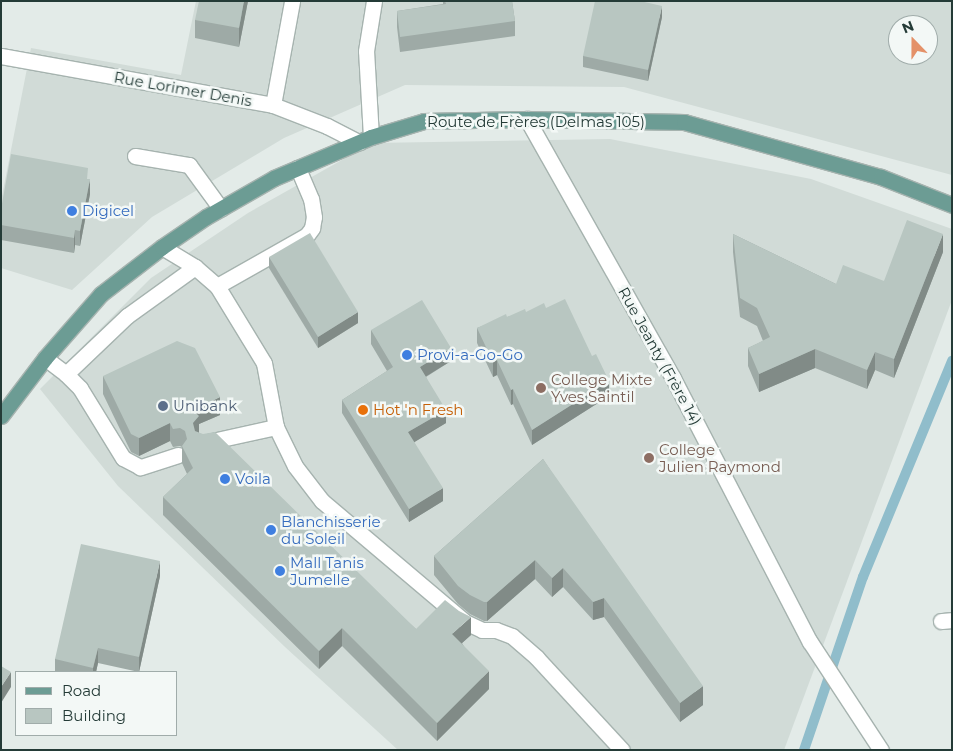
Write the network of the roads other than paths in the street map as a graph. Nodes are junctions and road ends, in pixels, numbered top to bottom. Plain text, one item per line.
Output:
1 (292, 1) edge
2 (374, 1) edge
3 (1, 56) edge
4 (273, 105) junction
5 (527, 119) junction
6 (365, 139) junction
7 (135, 156) dead end
8 (298, 168) junction
9 (952, 205) edge
10 (221, 209) junction
11 (162, 247) junction
12 (195, 267) junction
13 (217, 286) junction
14 (45, 358) junction
15 (66, 374) junction
16 (1, 416) edge
17 (276, 427) junction
18 (202, 443) edge
19 (178, 455) edge
20 (622, 750) edge
21 (881, 750) edge

1 - 4 street
2 - 6 street
3 - 4 street, Rue Lorimer Denis
4 - 6 street, Rue Lorimer Denis
5 - 6 main road, Route de Frères (Delmas 105)
5 - 9 main road, Route de Frères (Delmas 105)
5 - 21 street, Rue Jeanty (Frère 14)
6 - 8 main road, Route de Frères (Delmas 105)
7 - 10 street
8 - 10 main road, Route de Frères (Delmas 105)
8 - 13 street
10 - 11 main road, Route de Frères (Delmas 105)
11 - 12 street
11 - 14 main road, Route de Frères (Delmas 105)
12 - 13 street
12 - 15 street
13 - 17 street
14 - 15 street
14 - 16 main road, Route de Frères (Delmas 105)
15 - 19 street
17 - 18 street
17 - 20 street

